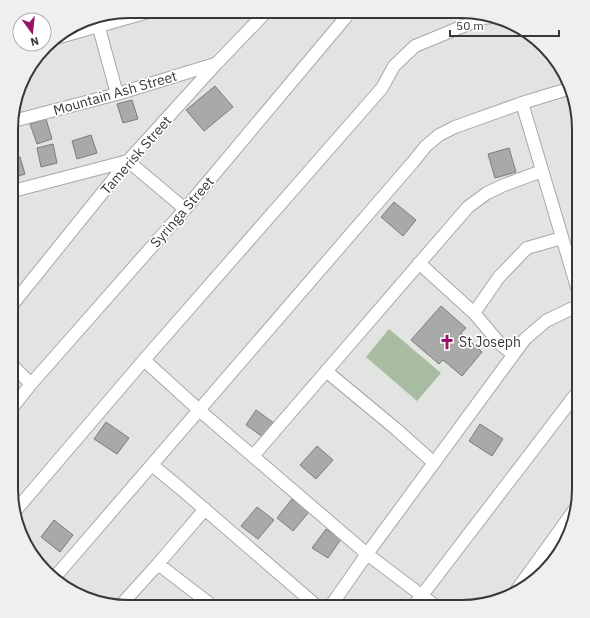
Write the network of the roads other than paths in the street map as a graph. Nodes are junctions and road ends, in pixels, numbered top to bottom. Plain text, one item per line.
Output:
1 (260, 18) edge
2 (345, 18) edge
3 (482, 20) edge
4 (97, 23) edge
5 (216, 64) junction
6 (565, 90) edge
7 (117, 94) junction
8 (522, 103) junction
9 (19, 120) edge
10 (128, 161) junction
11 (542, 171) junction
12 (18, 190) edge
13 (186, 209) junction
14 (562, 238) junction
15 (419, 263) junction
16 (572, 271) edge
17 (18, 298) edge
18 (572, 308) edge
19 (474, 313) junction
20 (513, 354) junction
21 (144, 360) junction
22 (18, 371) edge
23 (326, 371) junction
24 (31, 384) junction
25 (572, 399) edge
26 (18, 400) edge
27 (199, 410) junction
28 (253, 456) junction
29 (434, 462) junction
30 (152, 465) junction
31 (19, 506) edge
32 (205, 509) junction
33 (568, 519) edge
34 (367, 554) junction
35 (158, 564) junction
36 (57, 574) edge
37 (523, 581) edge
38 (421, 595) junction
39 (125, 600) edge
40 (205, 600) edge
41 (310, 600) edge
42 (335, 600) edge
43 (418, 600) edge
44 (427, 600) edge

1 - 5 street, Tamerisk Street
2 - 13 street, Syringa Street
3 - 21 street
4 - 7 street
5 - 7 street, Mountain Ash Street
5 - 10 street, Tamerisk Street
6 - 8 street
7 - 9 street, Mountain Ash Street
8 - 11 street
8 - 27 street
10 - 12 street
10 - 13 street
10 - 17 street, Tamerisk Street
11 - 14 street
11 - 15 street
13 - 24 street, Syringa Street
14 - 16 street
14 - 19 street
15 - 19 street
15 - 23 street
18 - 20 street
19 - 20 street
20 - 29 street
21 - 27 street
21 - 31 street
22 - 24 street
23 - 28 street
23 - 29 street
24 - 26 street, Syringa Street
25 - 38 street
27 - 28 street
27 - 30 street
28 - 34 street
29 - 34 street
30 - 32 street
30 - 36 street
32 - 35 street
32 - 41 street
33 - 37 street
34 - 38 street
34 - 42 street
35 - 39 street
35 - 40 street
38 - 43 street
38 - 44 street

